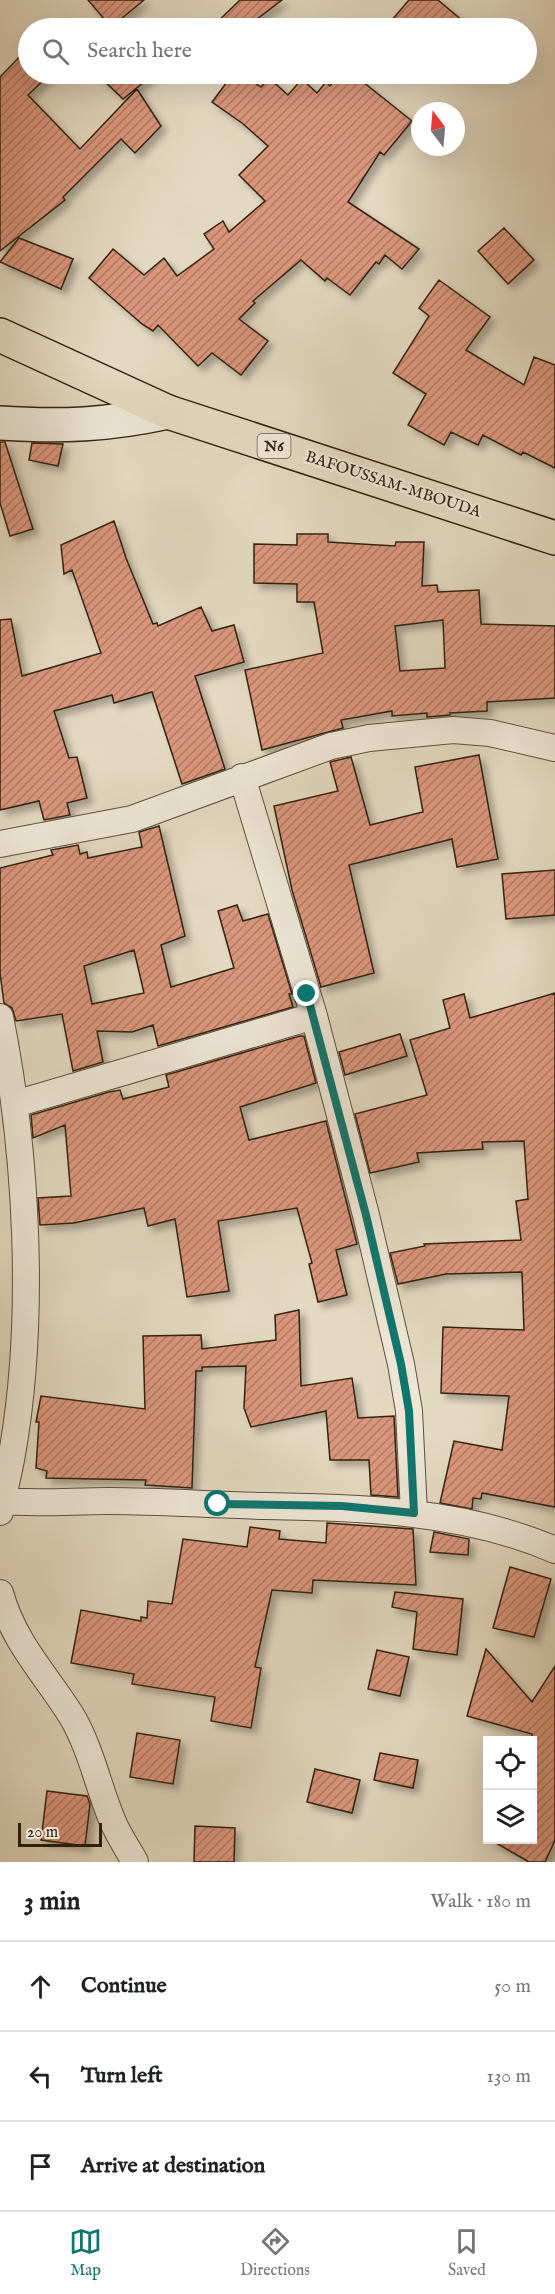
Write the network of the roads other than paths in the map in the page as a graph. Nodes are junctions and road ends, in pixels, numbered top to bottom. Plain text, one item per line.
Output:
1 (0, 335) edge
2 (168, 412) junction
3 (0, 423) edge
4 (555, 538) edge
5 (555, 748) edge
6 (242, 777) junction
7 (0, 844) edge
8 (314, 1016) junction
9 (0, 1017) edge
10 (15, 1104) junction
11 (1, 1505) edge
12 (414, 1513) junction
13 (555, 1550) edge
14 (0, 1593) edge
15 (135, 1862) edge

1 - 2 highway, BAFOUSSAM-MBOUDA / N6
2 - 3 street
2 - 4 highway, BAFOUSSAM-MBOUDA / N6
5 - 6 street
6 - 7 street
6 - 8 street
8 - 10 street
8 - 12 street
9 - 10 street
10 - 11 street
11 - 12 street
12 - 13 street
14 - 15 street

